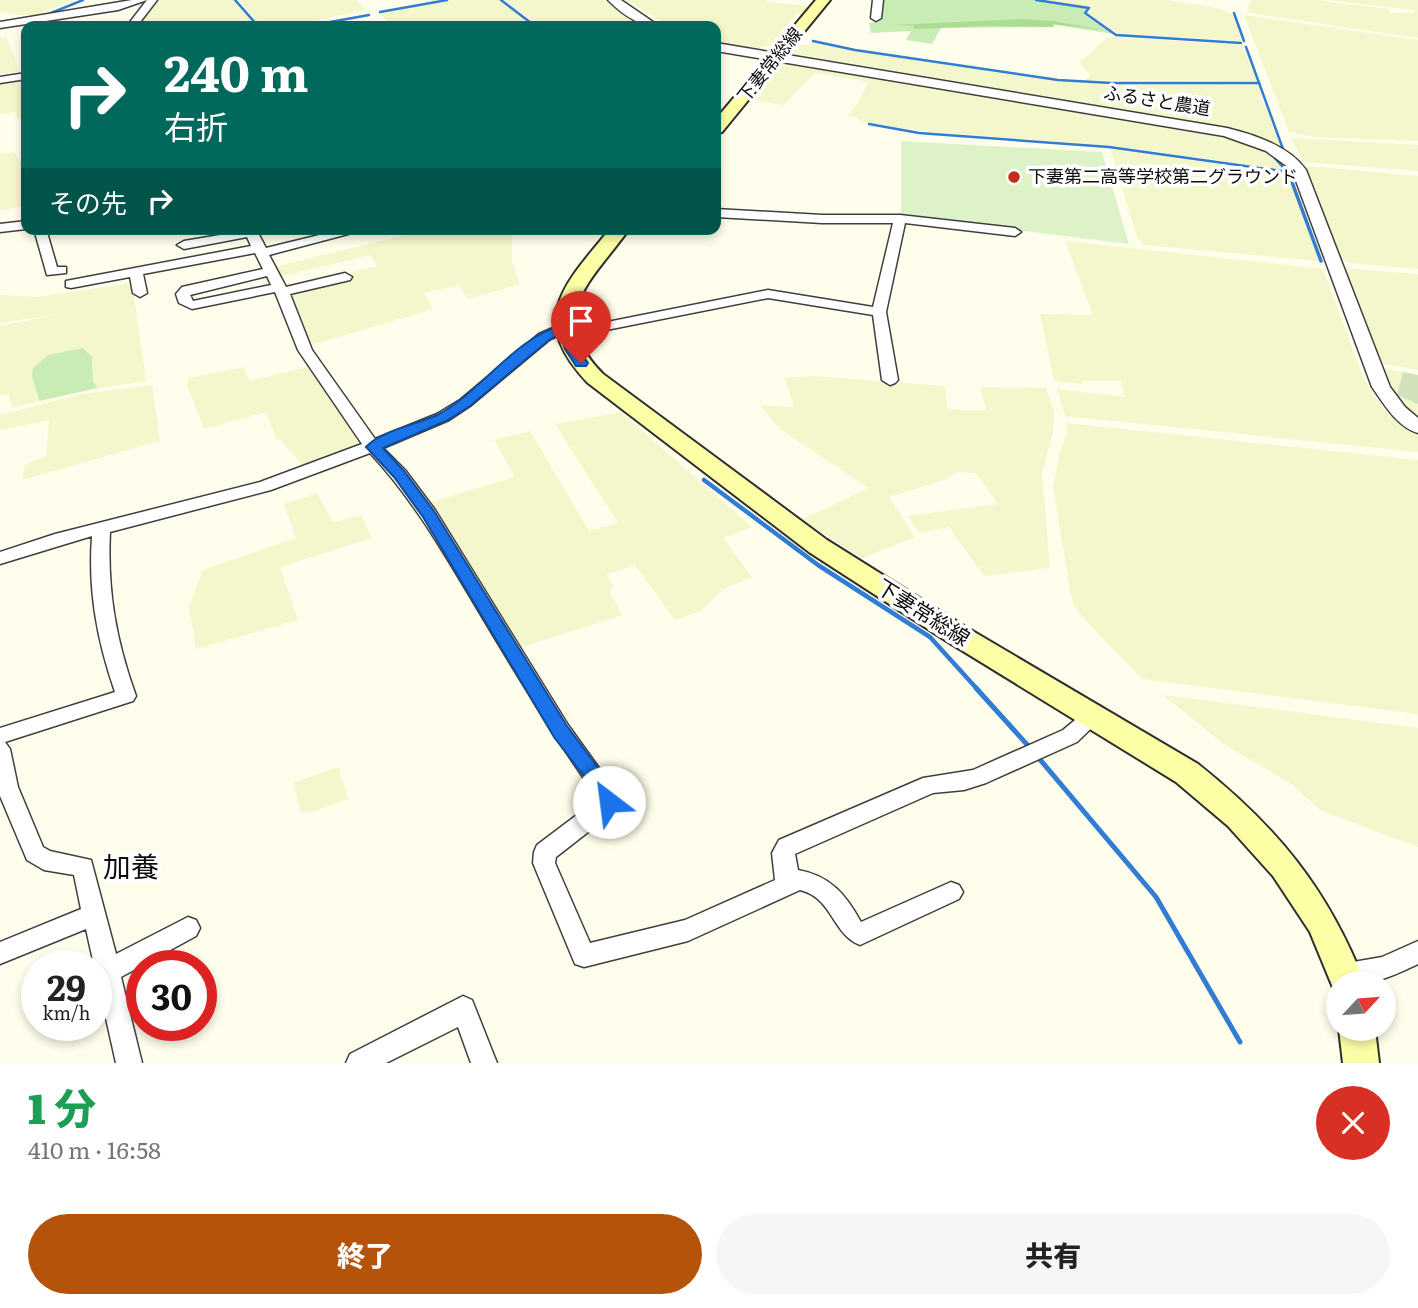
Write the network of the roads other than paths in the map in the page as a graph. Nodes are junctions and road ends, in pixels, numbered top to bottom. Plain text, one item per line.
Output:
1 (142, 0) edge
2 (152, 0) edge
3 (614, 0) edge
4 (823, 0) edge
5 (878, 0) edge
6 (876, 18) dead end
7 (55, 21) edge
8 (136, 21) edge
9 (644, 21) edge
10 (21, 24) edge
11 (0, 25) edge
12 (721, 48) edge
13 (775, 58) junction
14 (21, 77) edge
15 (0, 80) edge
16 (721, 123) edge
17 (721, 214) edge
18 (900, 219) junction
19 (21, 226) edge
20 (0, 228) edge
21 (1015, 232) dead end
22 (42, 235) edge
23 (204, 235) edge
24 (252, 235) edge
25 (333, 235) edge
26 (616, 235) edge
27 (184, 245) dead end
28 (260, 251) junction
29 (61, 270) dead end
30 (271, 271) junction
31 (136, 272) junction
32 (345, 277) dead end
33 (71, 284) dead end
34 (281, 290) junction
35 (140, 293) dead end
36 (879, 312) junction
37 (566, 331) junction
38 (890, 380) dead end
39 (1418, 427) edge
40 (373, 447) junction
41 (101, 528) junction
42 (0, 558) edge
43 (1094, 716) junction
44 (0, 736) edge
45 (0, 749) edge
46 (786, 884) junction
47 (951, 892) dead end
48 (95, 914) junction
49 (188, 928) dead end
50 (103, 950) edge
51 (1418, 952) edge
52 (0, 953) edge
53 (112, 969) edge
54 (1343, 971) edge
55 (1373, 971) edge
56 (112, 989) edge
57 (1358, 1041) edge
58 (129, 1063) edge
59 (359, 1063) edge
60 (484, 1063) edge
61 (1361, 1063) edge

1 - 7 street
2 - 8 street
3 - 9 street
4 - 13 main road, 下妻常総線
5 - 6 street
10 - 11 street
12 - 13 street, ふるさと農道
13 - 16 main road, 下妻常総線
13 - 39 street, ふるさと農道
14 - 15 street
17 - 18 street
18 - 21 street
18 - 36 street
19 - 20 street
22 - 29 street
23 - 27 street
24 - 28 street
25 - 28 street
26 - 37 main road
28 - 30 street
28 - 31 street
30 - 34 street
30 - 34 street
31 - 33 street
31 - 35 street
32 - 34 street
34 - 40 street
36 - 37 street
36 - 38 street
37 - 40 street
37 - 43 main road, 下妻常総線
40 - 41 street
40 - 46 street
41 - 42 street
41 - 44 street
43 - 46 street
43 - 54 main road, 下妻常総線
45 - 48 street
46 - 47 street
48 - 50 street
48 - 52 street
49 - 53 street
51 - 55 street
56 - 58 street
57 - 61 main road
59 - 60 street

